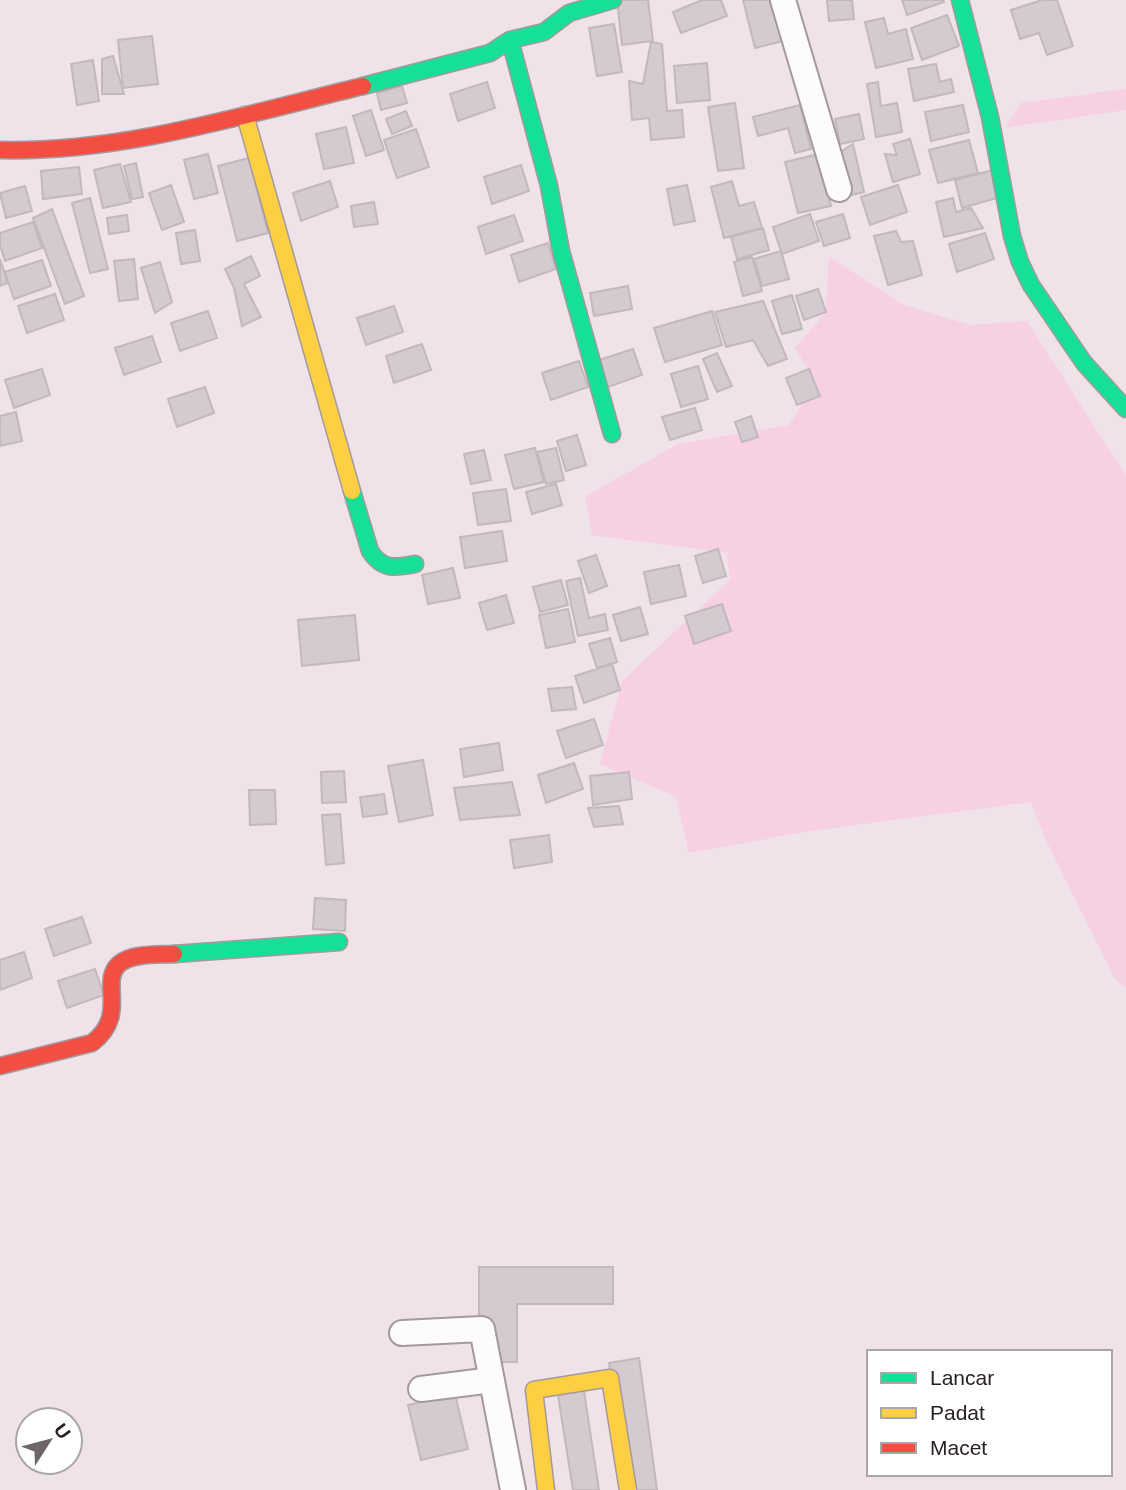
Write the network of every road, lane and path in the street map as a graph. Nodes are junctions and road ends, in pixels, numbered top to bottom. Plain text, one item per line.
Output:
1 (613, 0) edge
2 (783, 0) edge
3 (960, 0) edge
4 (571, 6) edge
5 (510, 40) junction
6 (245, 115) junction
7 (0, 150) edge
8 (839, 189) dead end
9 (1126, 409) edge
10 (612, 434) dead end
11 (415, 564) dead end
12 (339, 942) dead end
13 (0, 1066) edge
14 (402, 1333) dead end
15 (492, 1380) junction
16 (421, 1389) dead end
17 (513, 1490) edge
18 (546, 1490) edge
19 (628, 1490) edge

1 - 4 street
2 - 8 street
3 - 9 street
4 - 5 street
5 - 6 street
5 - 10 street
6 - 7 street
6 - 11 street
12 - 13 street
14 - 15 street
15 - 16 street
15 - 17 street
18 - 19 street

